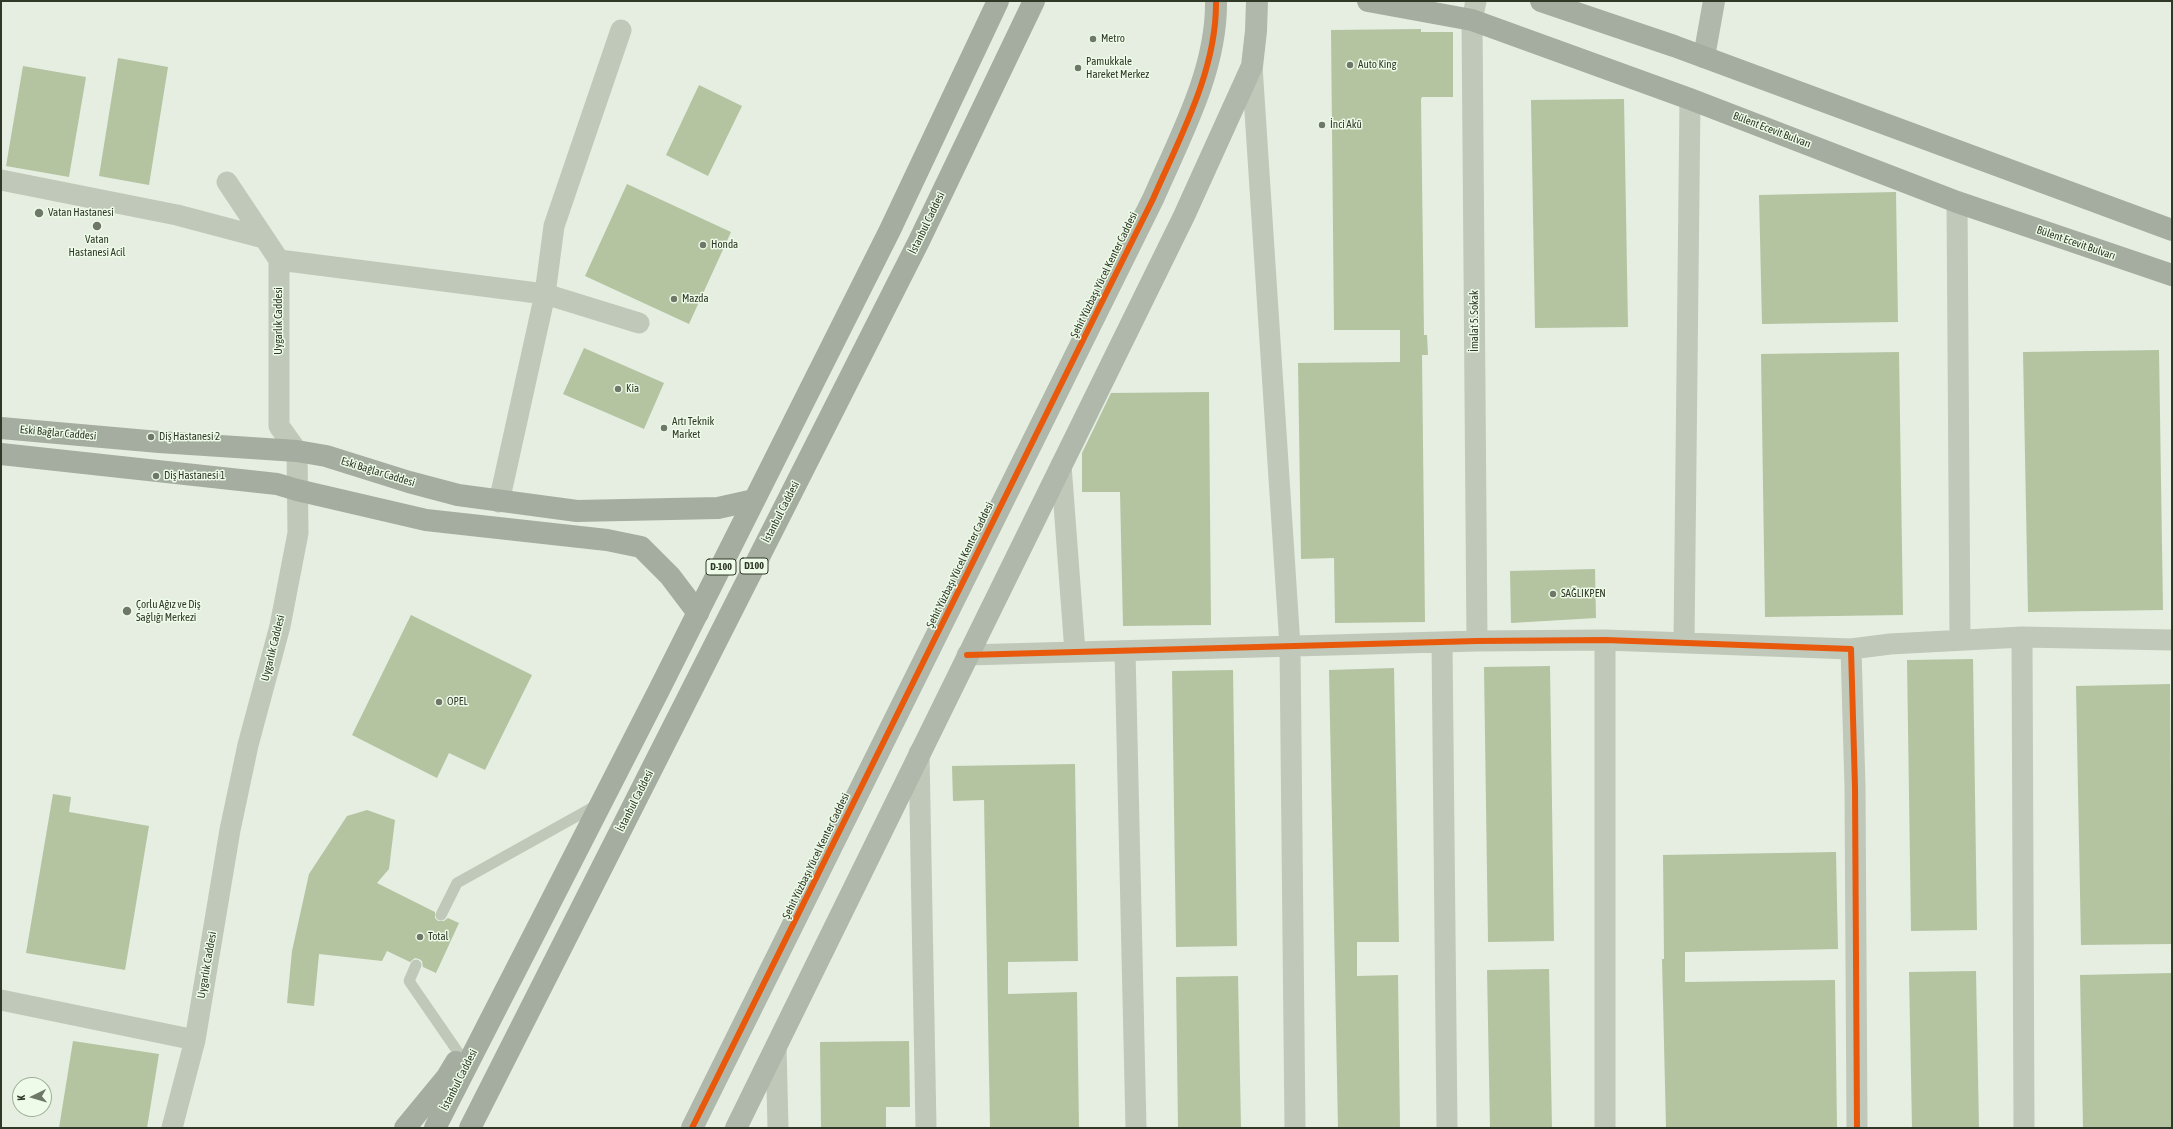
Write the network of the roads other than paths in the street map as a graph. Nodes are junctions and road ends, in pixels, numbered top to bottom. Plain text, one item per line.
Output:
1 (998, 1) edge
2 (1034, 1) edge
3 (1216, 1) edge
4 (1257, 1) edge
5 (1368, 1) edge
6 (1541, 1) edge
7 (1714, 1) edge
8 (1474, 10) edge
9 (621, 30) dead end
10 (1704, 57) junction
11 (1252, 66) junction
12 (1690, 99) junction
13 (1, 180) edge
14 (227, 182) dead end
15 (1957, 202) junction
16 (2172, 230) edge
17 (264, 238) junction
18 (279, 260) junction
19 (2172, 275) edge
20 (545, 294) junction
21 (639, 323) dead end
22 (1, 428) edge
23 (297, 451) junction
24 (1, 454) edge
25 (1061, 465) junction
26 (297, 490) junction
27 (754, 500) junction
28 (498, 502) junction
29 (698, 613) junction
30 (2022, 637) junction
31 (1605, 640) junction
32 (1960, 640) junction
33 (2172, 640) edge
34 (1477, 641) junction
35 (1684, 641) junction
36 (1442, 642) junction
37 (1290, 646) junction
38 (1851, 649) junction
39 (1125, 651) junction
40 (1075, 652) junction
41 (967, 655) junction
42 (919, 753) junction
43 (601, 802) junction
44 (556, 890) junction
45 (441, 914) dead end
46 (416, 964) dead end
47 (1, 1000) edge
48 (195, 1040) junction
49 (776, 1046) junction
50 (460, 1055) junction
51 (472, 1125) edge
52 (172, 1128) edge
53 (405, 1128) edge
54 (435, 1128) edge
55 (692, 1128) edge
56 (736, 1128) edge
57 (778, 1128) edge
58 (926, 1128) edge
59 (1136, 1128) edge
60 (1295, 1128) edge
61 (1447, 1128) edge
62 (1605, 1128) edge
63 (1856, 1128) edge
64 (2024, 1128) edge

1 - 27 highway, İstanbul Caddesi / D-100
2 - 51 highway, İstanbul Caddesi / D100
3 - 55 street, Şehit Yüzbaşı Yücel Kenter Caddesi
4 - 11 street
5 - 8 main road, Bülent Ecevit Bulvarı
6 - 10 main road
7 - 10 street
8 - 12 main road, Bülent Ecevit Bulvarı
8 - 34 street, İmalat 5. Sokak
9 - 20 street
10 - 16 main road
11 - 25 street
11 - 37 street
12 - 15 main road, Bülent Ecevit Bulvarı
12 - 35 street
13 - 17 street
14 - 17 street
15 - 19 main road, Bülent Ecevit Bulvarı
15 - 32 street
17 - 18 street
18 - 20 street
18 - 23 street, Uygarlık Caddesi
20 - 21 street
20 - 28 street
22 - 23 main road, Eski Bağlar Caddesi
23 - 26 street, Uygarlık Caddesi
23 - 28 main road, Eski Bağlar Caddesi
24 - 26 main road
25 - 40 street
25 - 41 street
26 - 29 main road
26 - 48 street, Uygarlık Caddesi
27 - 28 main road, Eski Bağlar Caddesi
27 - 29 highway, İstanbul Caddesi / D-100
29 - 43 highway, İstanbul Caddesi / D-100
30 - 32 street
30 - 33 street
30 - 64 street
31 - 34 street
31 - 35 street
31 - 62 street
32 - 38 street
34 - 36 street
35 - 38 street
36 - 37 street
36 - 61 street
37 - 39 street
37 - 60 street
38 - 63 street
39 - 40 street
39 - 59 street
40 - 41 street
41 - 42 street
42 - 49 street
42 - 58 street
43 - 44 highway, İstanbul Caddesi / D-100
43 - 45 lane
44 - 50 highway
44 - 54 highway, İstanbul Caddesi / D-100
46 - 50 lane
47 - 48 street
48 - 52 street, Uygarlık Caddesi
49 - 56 street
49 - 57 street
50 - 53 highway

